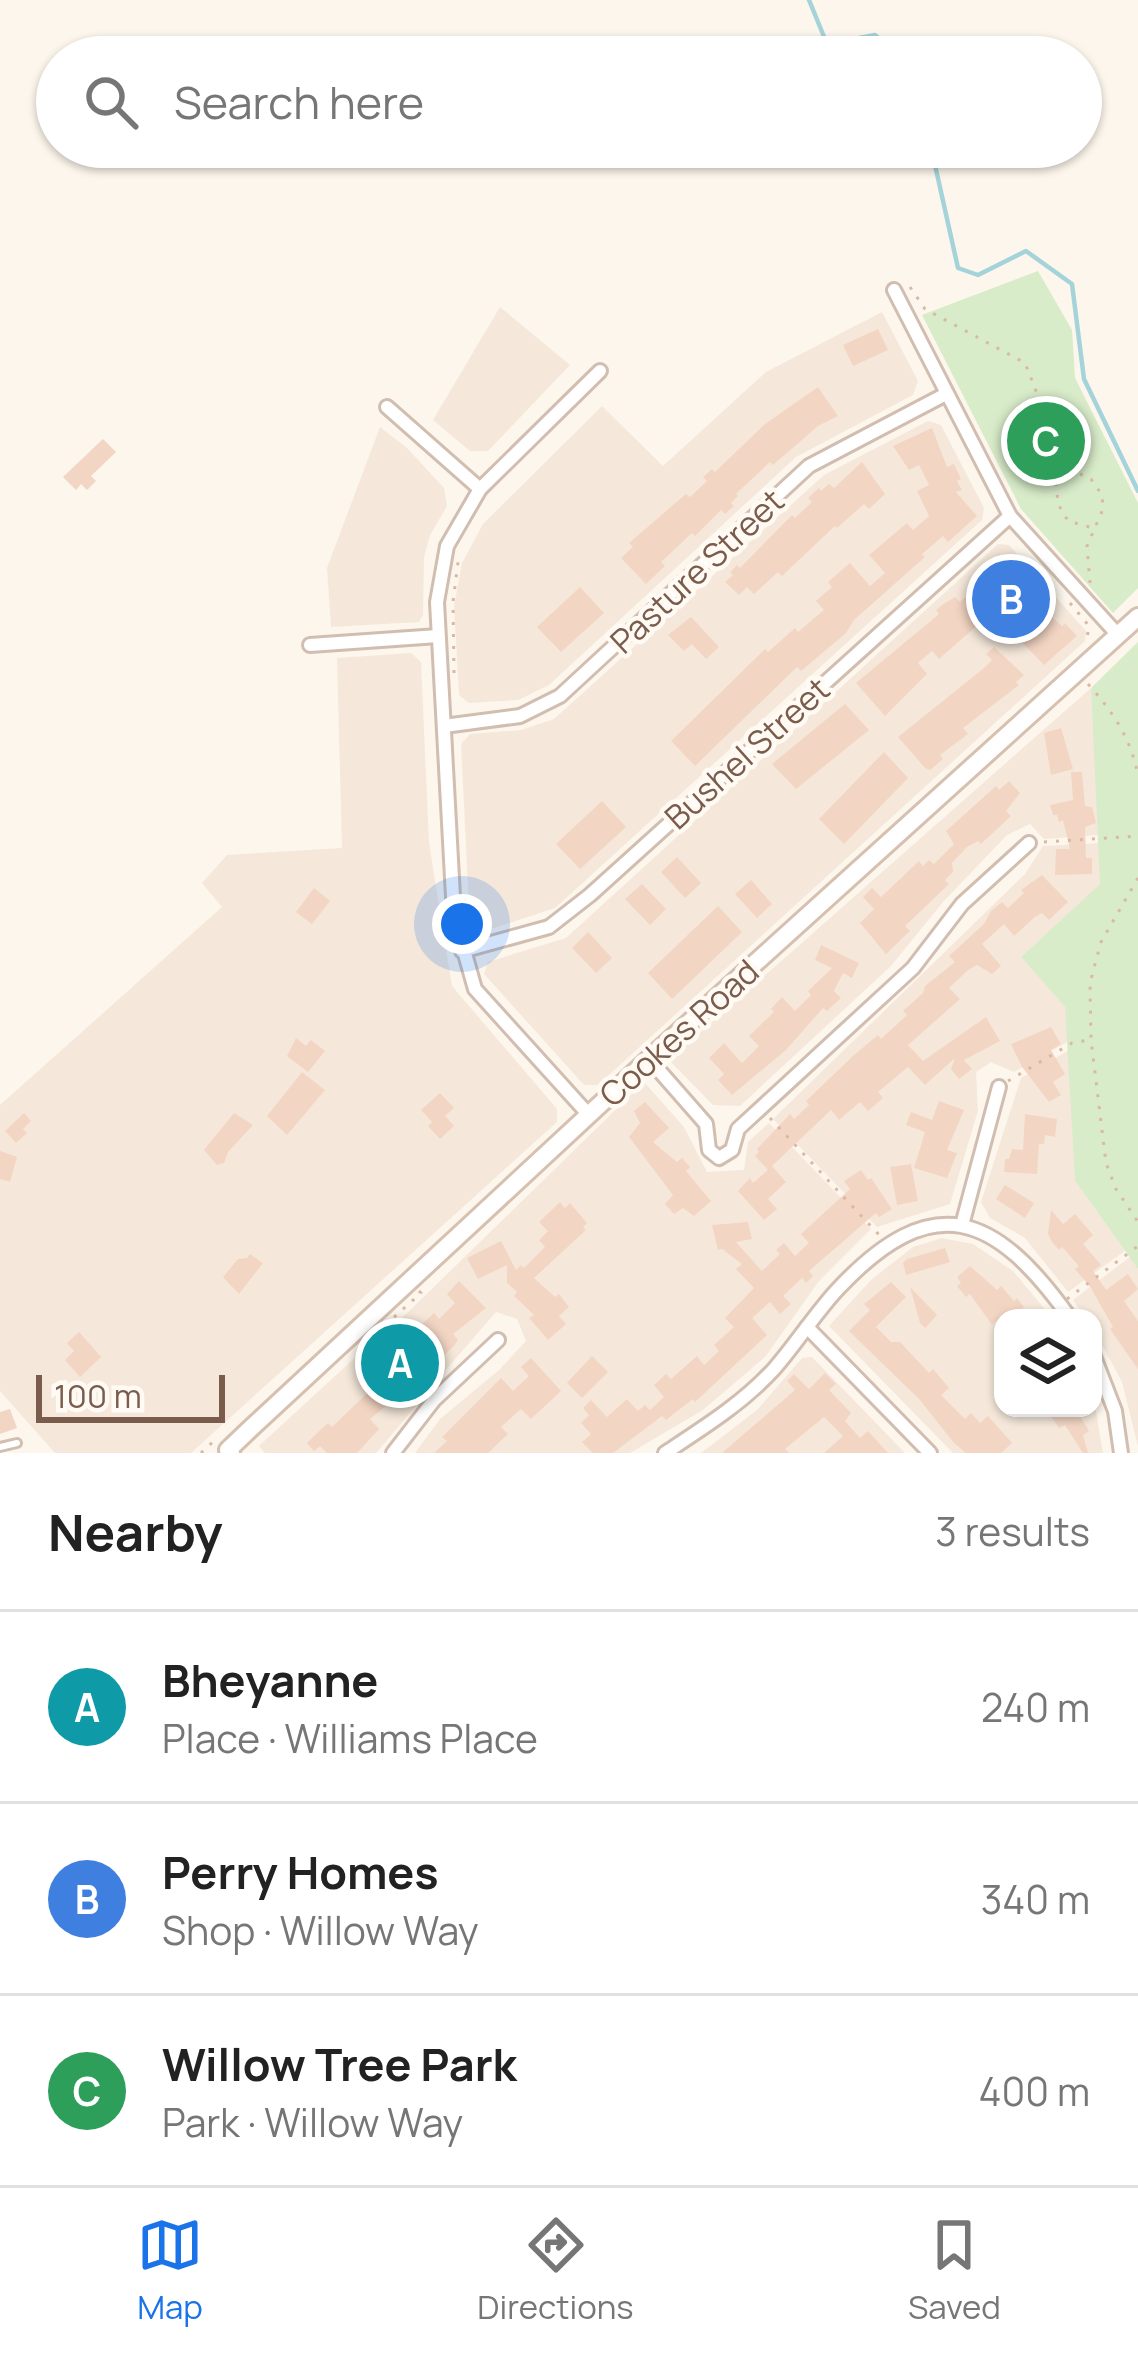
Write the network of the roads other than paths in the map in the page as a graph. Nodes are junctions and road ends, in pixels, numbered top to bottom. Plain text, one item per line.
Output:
1 (894, 290) dead end
2 (600, 371) dead end
3 (946, 394) junction
4 (388, 407) dead end
5 (480, 489) junction
6 (1010, 516) junction
7 (1138, 617) edge
8 (1118, 635) junction
9 (437, 636) junction
10 (310, 645) dead end
11 (444, 727) junction
12 (1035, 843) road end
13 (462, 951) junction
14 (649, 1059) junction
15 (1005, 1083) road end
16 (589, 1115) junction
17 (706, 1124) junction
18 (738, 1129) junction
19 (962, 1225) junction
20 (1062, 1309) edge
21 (807, 1327) junction
22 (498, 1340) dead end
23 (1102, 1377) edge
24 (17, 1443) dead end
25 (0, 1447) edge
26 (674, 1451) edge
27 (228, 1452) edge
28 (393, 1453) edge
29 (930, 1453) edge
30 (1121, 1453) edge

1 - 3 street
2 - 5 street
3 - 6 street
3 - 11 street, Pasture Street
4 - 5 street
5 - 9 street
6 - 8 street
6 - 13 street, Bushel Street
7 - 8 street, Cookes Road
8 - 14 street, Cookes Road
9 - 10 street
9 - 11 street
11 - 13 street
12 - 18 street
13 - 16 street
14 - 16 street, Cookes Road
14 - 17 street
15 - 19 street
16 - 27 street, Cookes Road
17 - 18 street
17 - 18 street
19 - 20 street
19 - 21 street
21 - 26 street
21 - 29 street
22 - 28 street
23 - 30 street
24 - 25 lane

